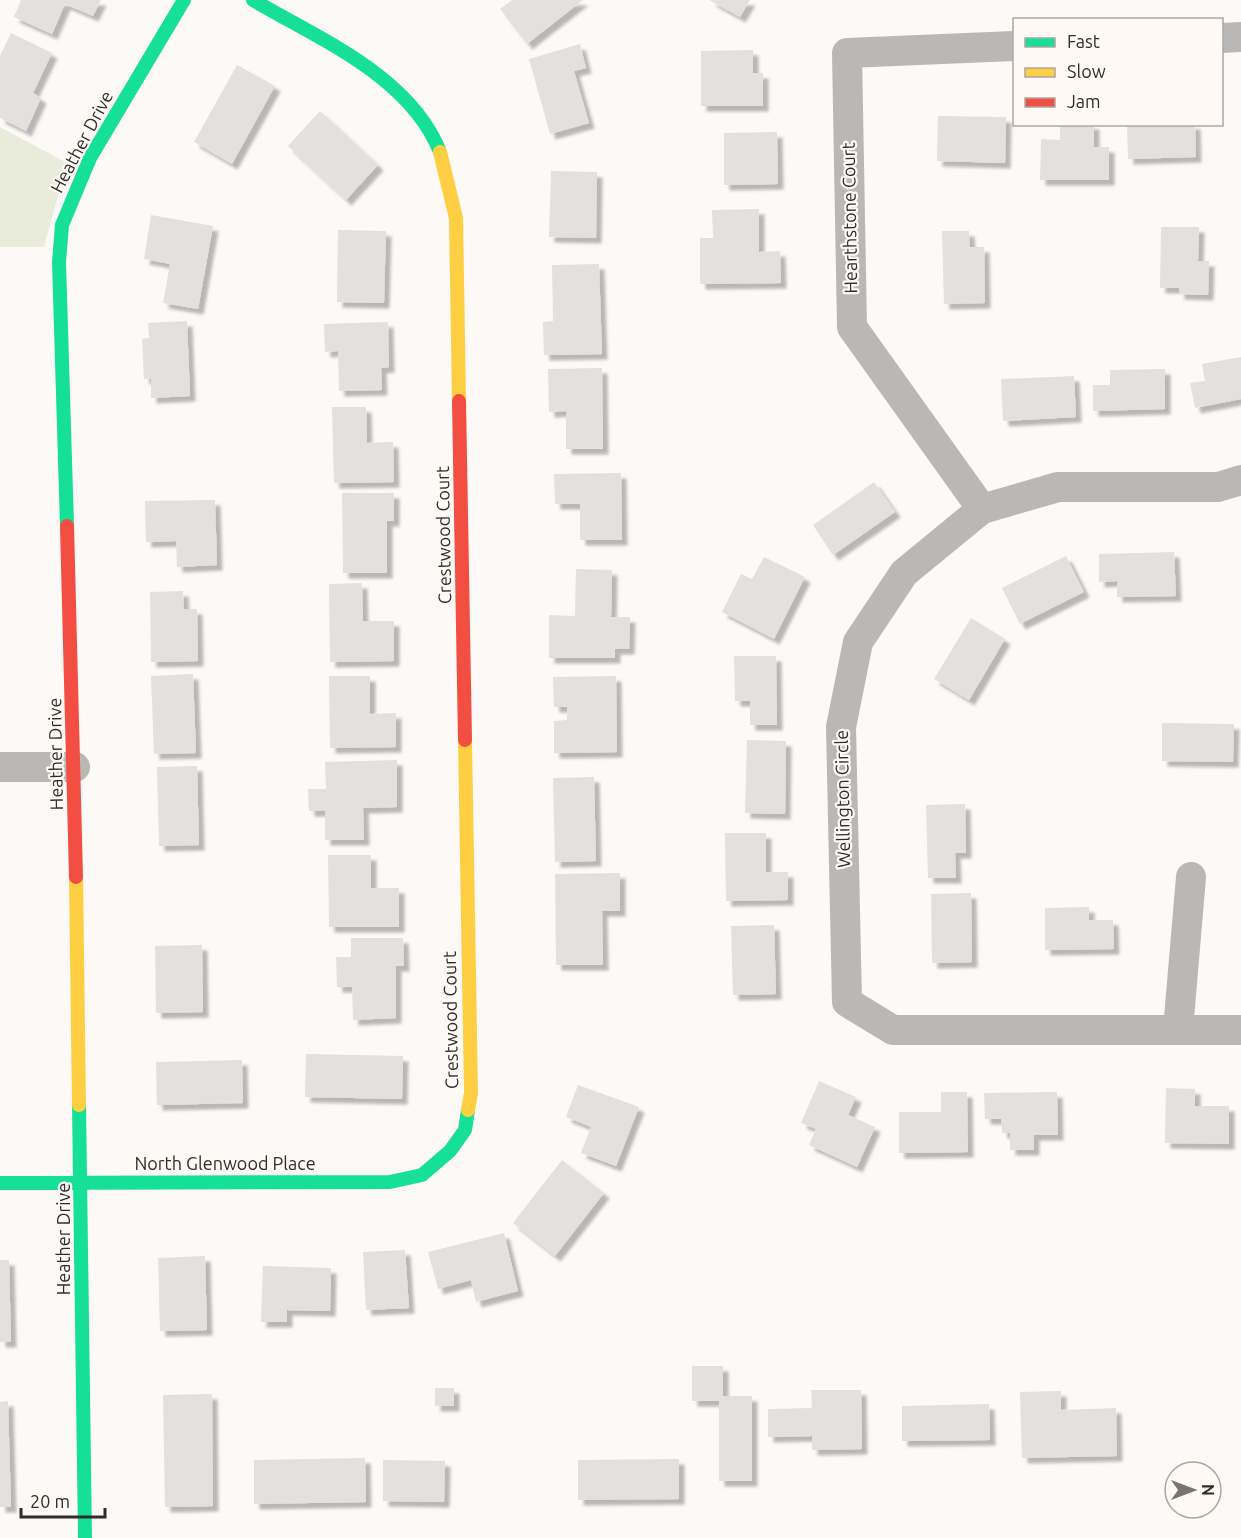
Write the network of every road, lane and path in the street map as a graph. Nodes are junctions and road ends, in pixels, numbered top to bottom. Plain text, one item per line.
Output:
1 (184, 0) edge
2 (253, 0) edge
3 (1241, 37) edge
4 (1223, 38) edge
5 (1013, 46) edge
6 (1241, 480) edge
7 (982, 509) junction
8 (0, 767) edge
9 (75, 767) junction
10 (1191, 878) dead end
11 (1178, 1030) junction
12 (1241, 1030) edge
13 (444, 1157) joint
14 (82, 1182) junction
15 (0, 1183) edge
16 (85, 1538) edge

1 - 9 street, Heather Drive
2 - 13 street, Crestwood Court
3 - 4 street
5 - 7 street, Hearthstone Court
6 - 7 street, Wellington Circle
7 - 11 street, Wellington Circle
8 - 9 street
9 - 14 street, Heather Drive
10 - 11 street
11 - 12 street, Wellington Circle
13 - 14 street, North Glenwood Place
14 - 15 street, North Glenwood Place
14 - 16 street, Heather Drive

